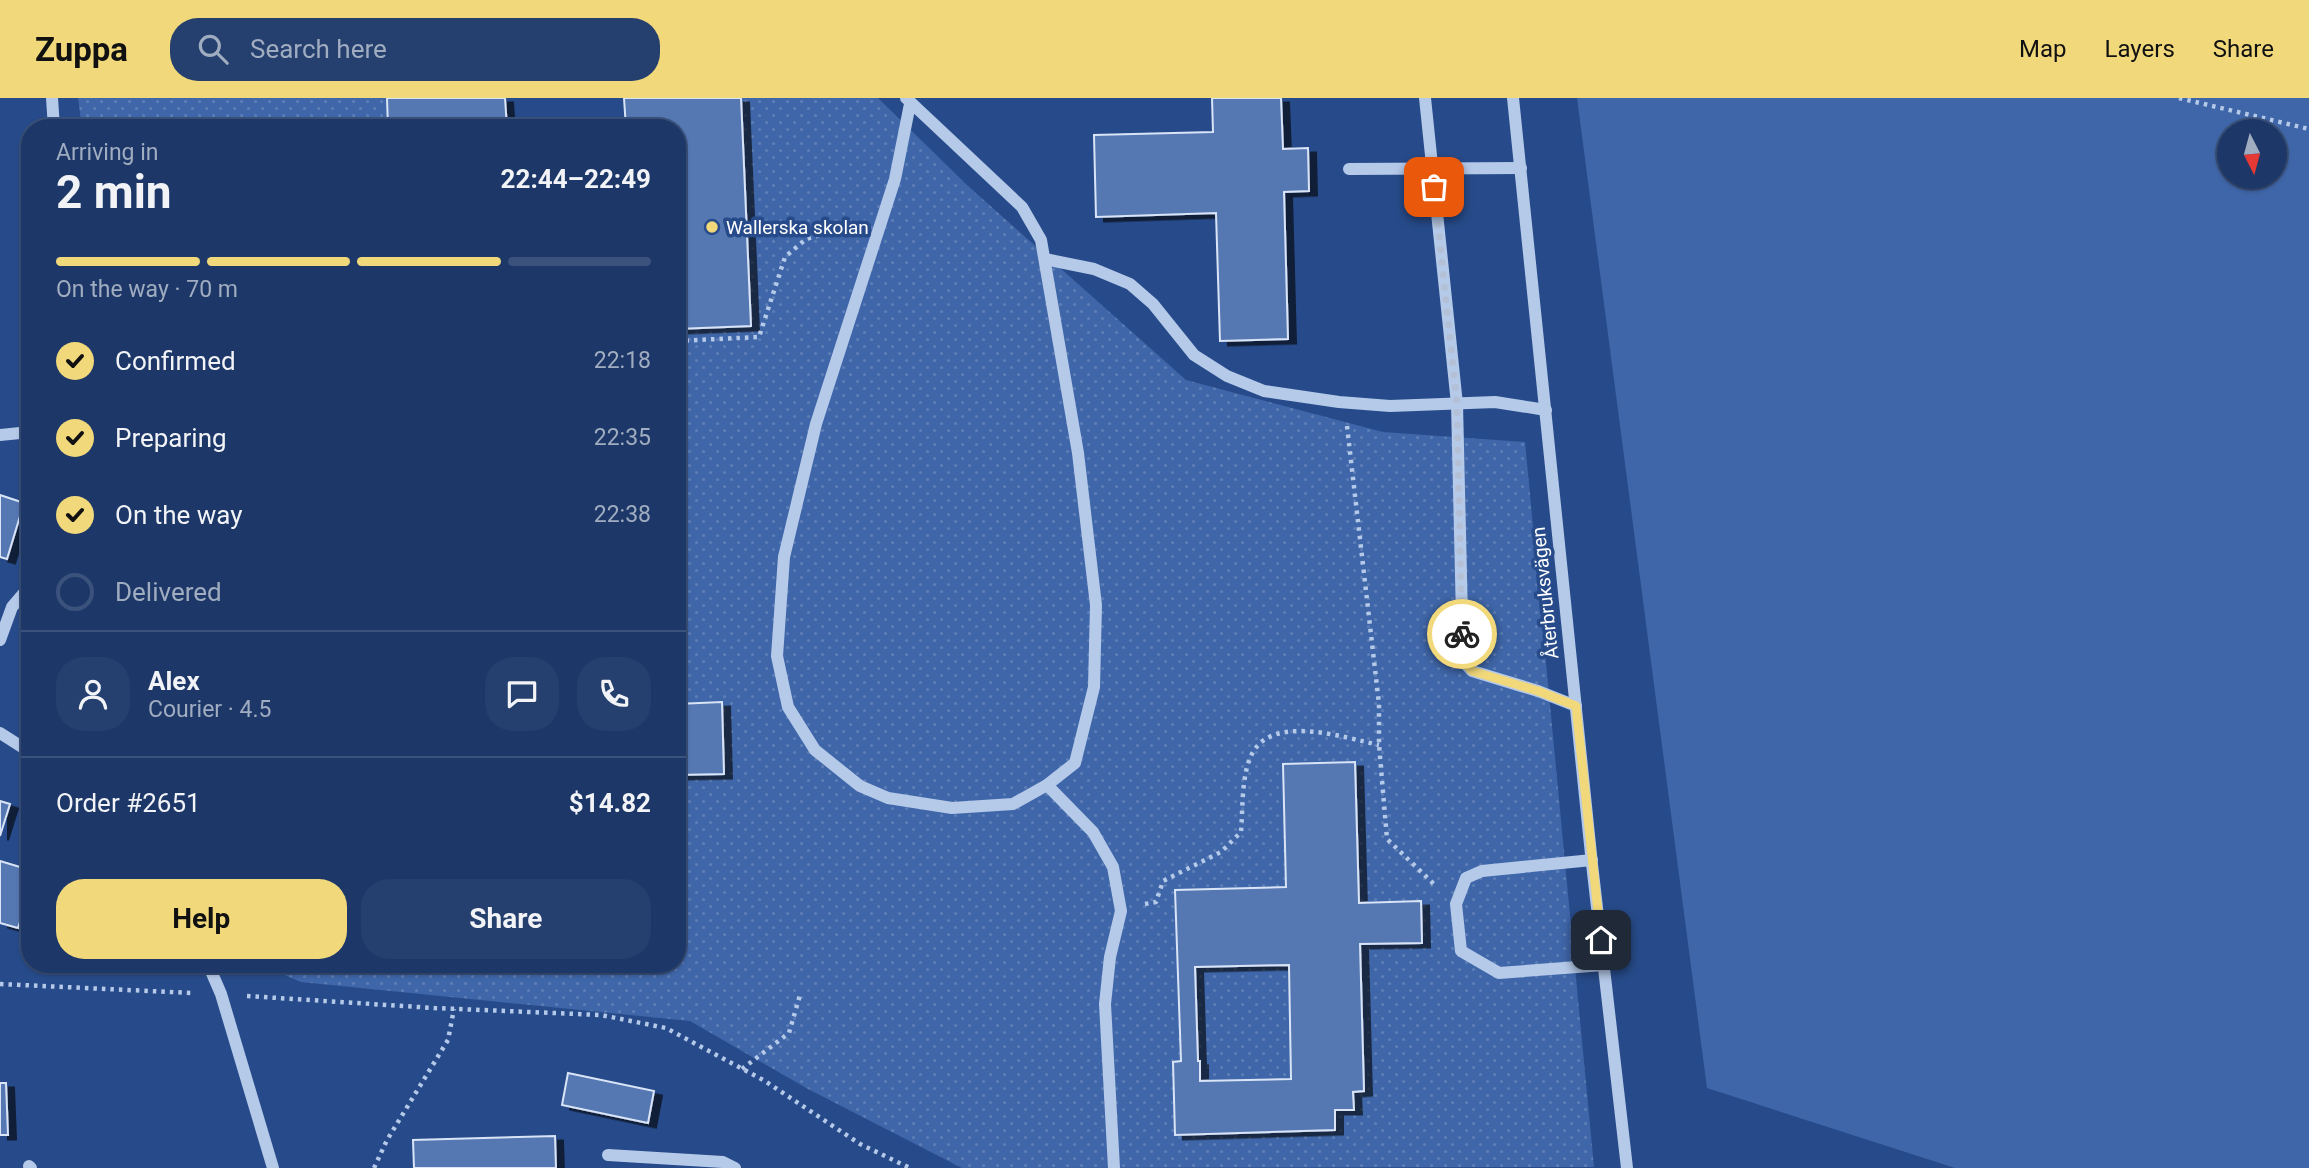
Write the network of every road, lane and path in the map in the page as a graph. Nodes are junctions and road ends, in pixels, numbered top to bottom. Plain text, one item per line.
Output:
1 (52, 98) edge
2 (1424, 98) edge
3 (1513, 98) edge
4 (2179, 98) edge
5 (908, 101) edge
6 (53, 119) edge
7 (2309, 129) edge
8 (1521, 168) junction
9 (1349, 169) dead end
10 (1432, 169) junction
11 (878, 232) junction
12 (1045, 259) junction
13 (686, 341) edge
14 (1344, 403) junction
15 (1457, 404) junction
16 (1546, 410) junction
17 (21, 433) edge
18 (0, 435) edge
19 (21, 596) edge
20 (0, 640) edge
21 (1576, 706) junction
22 (0, 733) edge
23 (21, 746) edge
24 (1379, 746) junction
25 (1047, 785) junction
26 (1592, 860) junction
27 (1456, 904) junction
28 (1121, 911) junction
29 (1604, 965) junction
30 (212, 973) edge
31 (0, 985) edge
32 (221, 994) junction
33 (800, 995) dead end
34 (454, 1009) junction
35 (742, 1069) junction
36 (608, 1156) dead end
37 (273, 1168) edge
38 (374, 1168) edge
39 (735, 1168) edge
40 (910, 1168) edge
41 (1114, 1168) edge
42 (1627, 1168) edge

1 - 6 street
2 - 10 street
3 - 8 street, Återbruksvägen
4 - 7 path
5 - 11 street
5 - 12 street
8 - 10 street
8 - 16 street, Återbruksvägen
9 - 10 street
10 - 15 street
11 - 13 path
11 - 25 street
12 - 14 street
12 - 25 street
14 - 15 street
14 - 24 path
15 - 16 street
15 - 21 street
16 - 21 street, Återbruksvägen
17 - 18 street
19 - 20 street
21 - 26 street, Återbruksvägen
22 - 23 street
24 - 27 path
24 - 28 path
25 - 28 street
26 - 27 street
26 - 29 street, Återbruksvägen
27 - 29 street
28 - 41 street
29 - 42 street, Återbruksvägen
30 - 32 street
31 - 32 path
32 - 34 path
32 - 37 street
33 - 35 path
34 - 35 path
34 - 38 path
35 - 40 path
36 - 39 street

